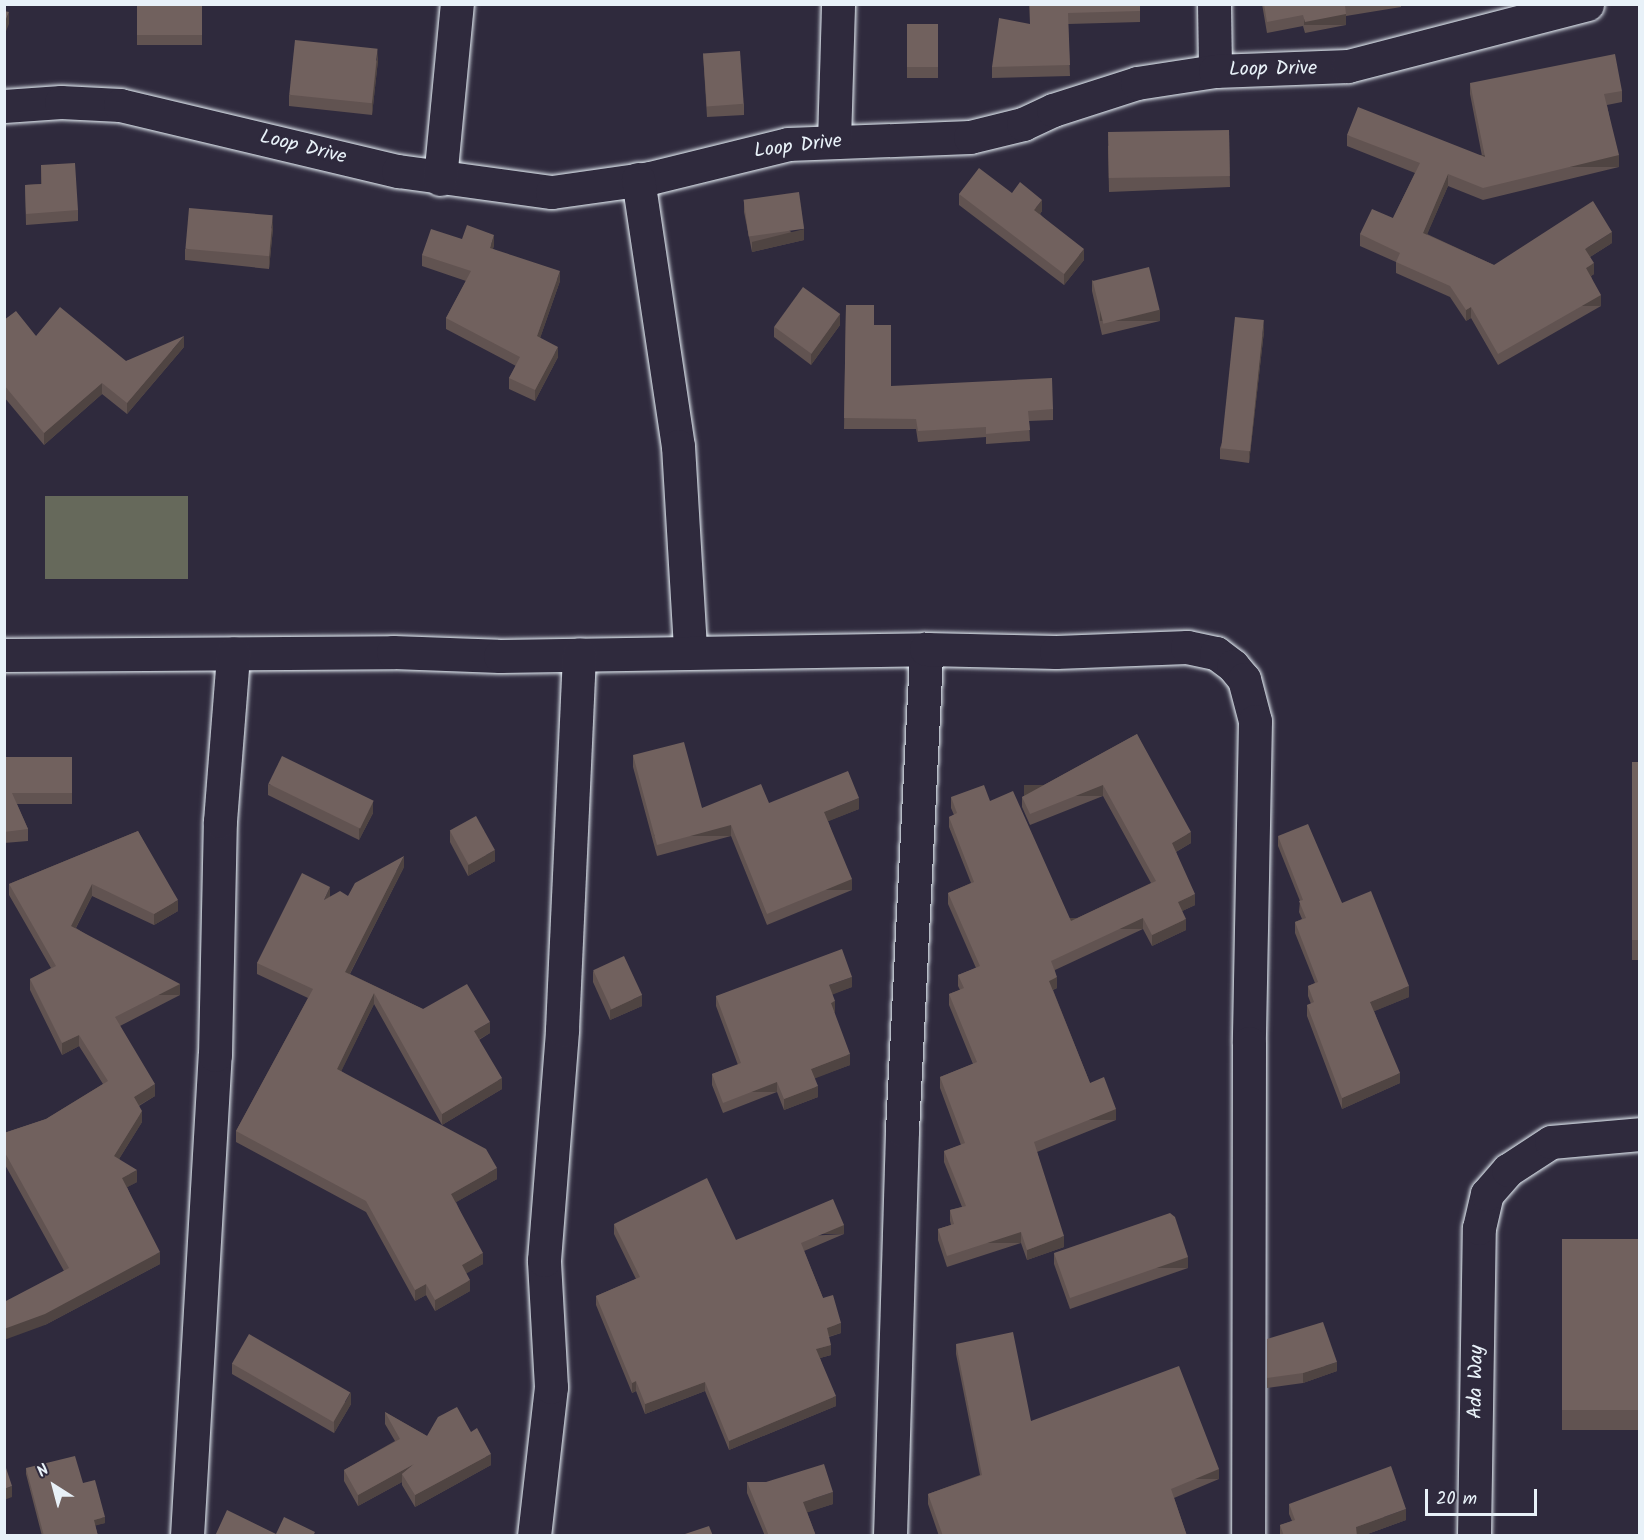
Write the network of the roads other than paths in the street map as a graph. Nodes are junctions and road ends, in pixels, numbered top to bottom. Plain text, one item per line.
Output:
1 (457, 4) edge
2 (838, 4) edge
3 (1214, 4) edge
4 (1587, 4) edge
5 (1215, 71) junction
6 (4, 106) edge
7 (834, 141) junction
8 (440, 179) junction
9 (638, 179) junction
10 (926, 649) junction
11 (690, 650) junction
12 (233, 654) junction
13 (579, 654) junction
14 (4, 655) edge
15 (1640, 1134) edge
16 (187, 1536) edge
17 (534, 1536) edge
18 (890, 1536) edge
19 (1248, 1536) edge
20 (1474, 1536) edge

1 - 8 street
2 - 7 street
3 - 5 street
4 - 5 street, Loop Drive
5 - 7 street, Loop Drive
6 - 8 street, Loop Drive
7 - 9 street, Loop Drive
8 - 9 street, Loop Drive
9 - 11 street
10 - 11 street
10 - 18 street
10 - 19 street
11 - 13 street
12 - 13 street
12 - 14 street
12 - 16 street
13 - 17 street
15 - 20 street, Ada Way

